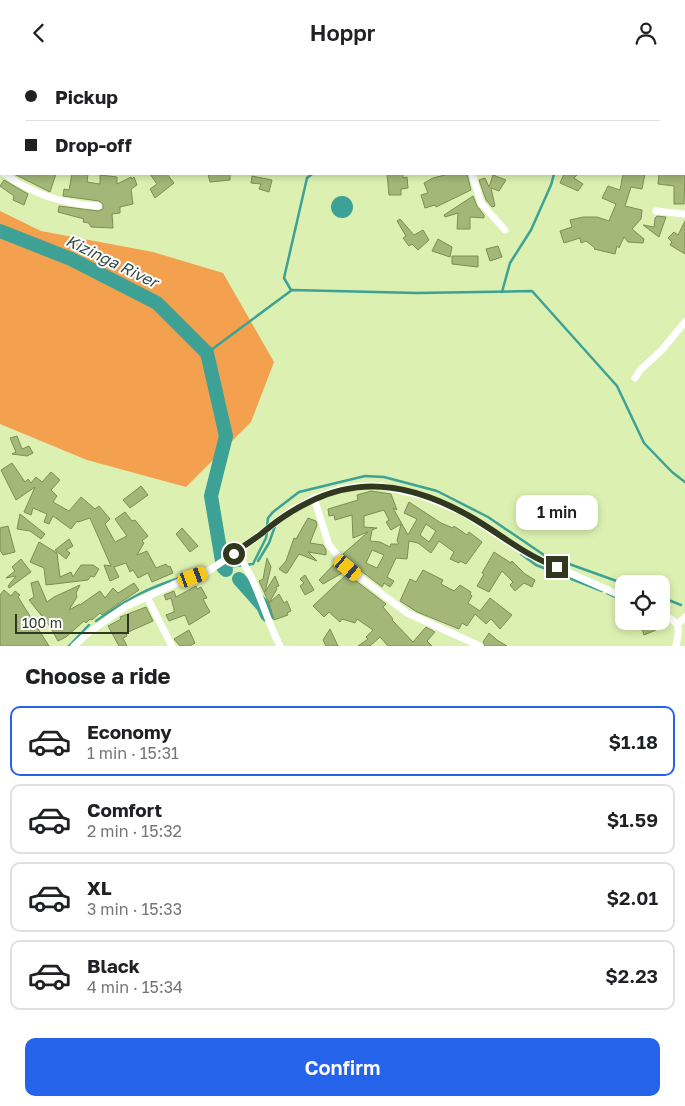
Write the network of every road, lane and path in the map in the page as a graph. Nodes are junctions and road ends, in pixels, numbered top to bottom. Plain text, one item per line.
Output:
1 (7, 175) edge
2 (472, 175) edge
3 (98, 206) dead end
4 (656, 211) dead end
5 (685, 214) edge
6 (505, 230) dead end
7 (685, 322) edge
8 (635, 378) dead end
9 (314, 498) junction
10 (235, 553) junction
11 (615, 593) edge
12 (147, 597) junction
13 (685, 617) edge
14 (670, 618) edge
15 (678, 624) junction
16 (74, 646) edge
17 (172, 646) edge
18 (280, 646) edge
19 (480, 646) edge
20 (676, 646) edge

1 - 3 street
2 - 6 street
4 - 5 street
7 - 8 street
9 - 10 street
9 - 11 street
9 - 19 street
10 - 12 street
10 - 18 street
12 - 16 street
12 - 17 street
13 - 15 street
14 - 15 street
15 - 20 street

